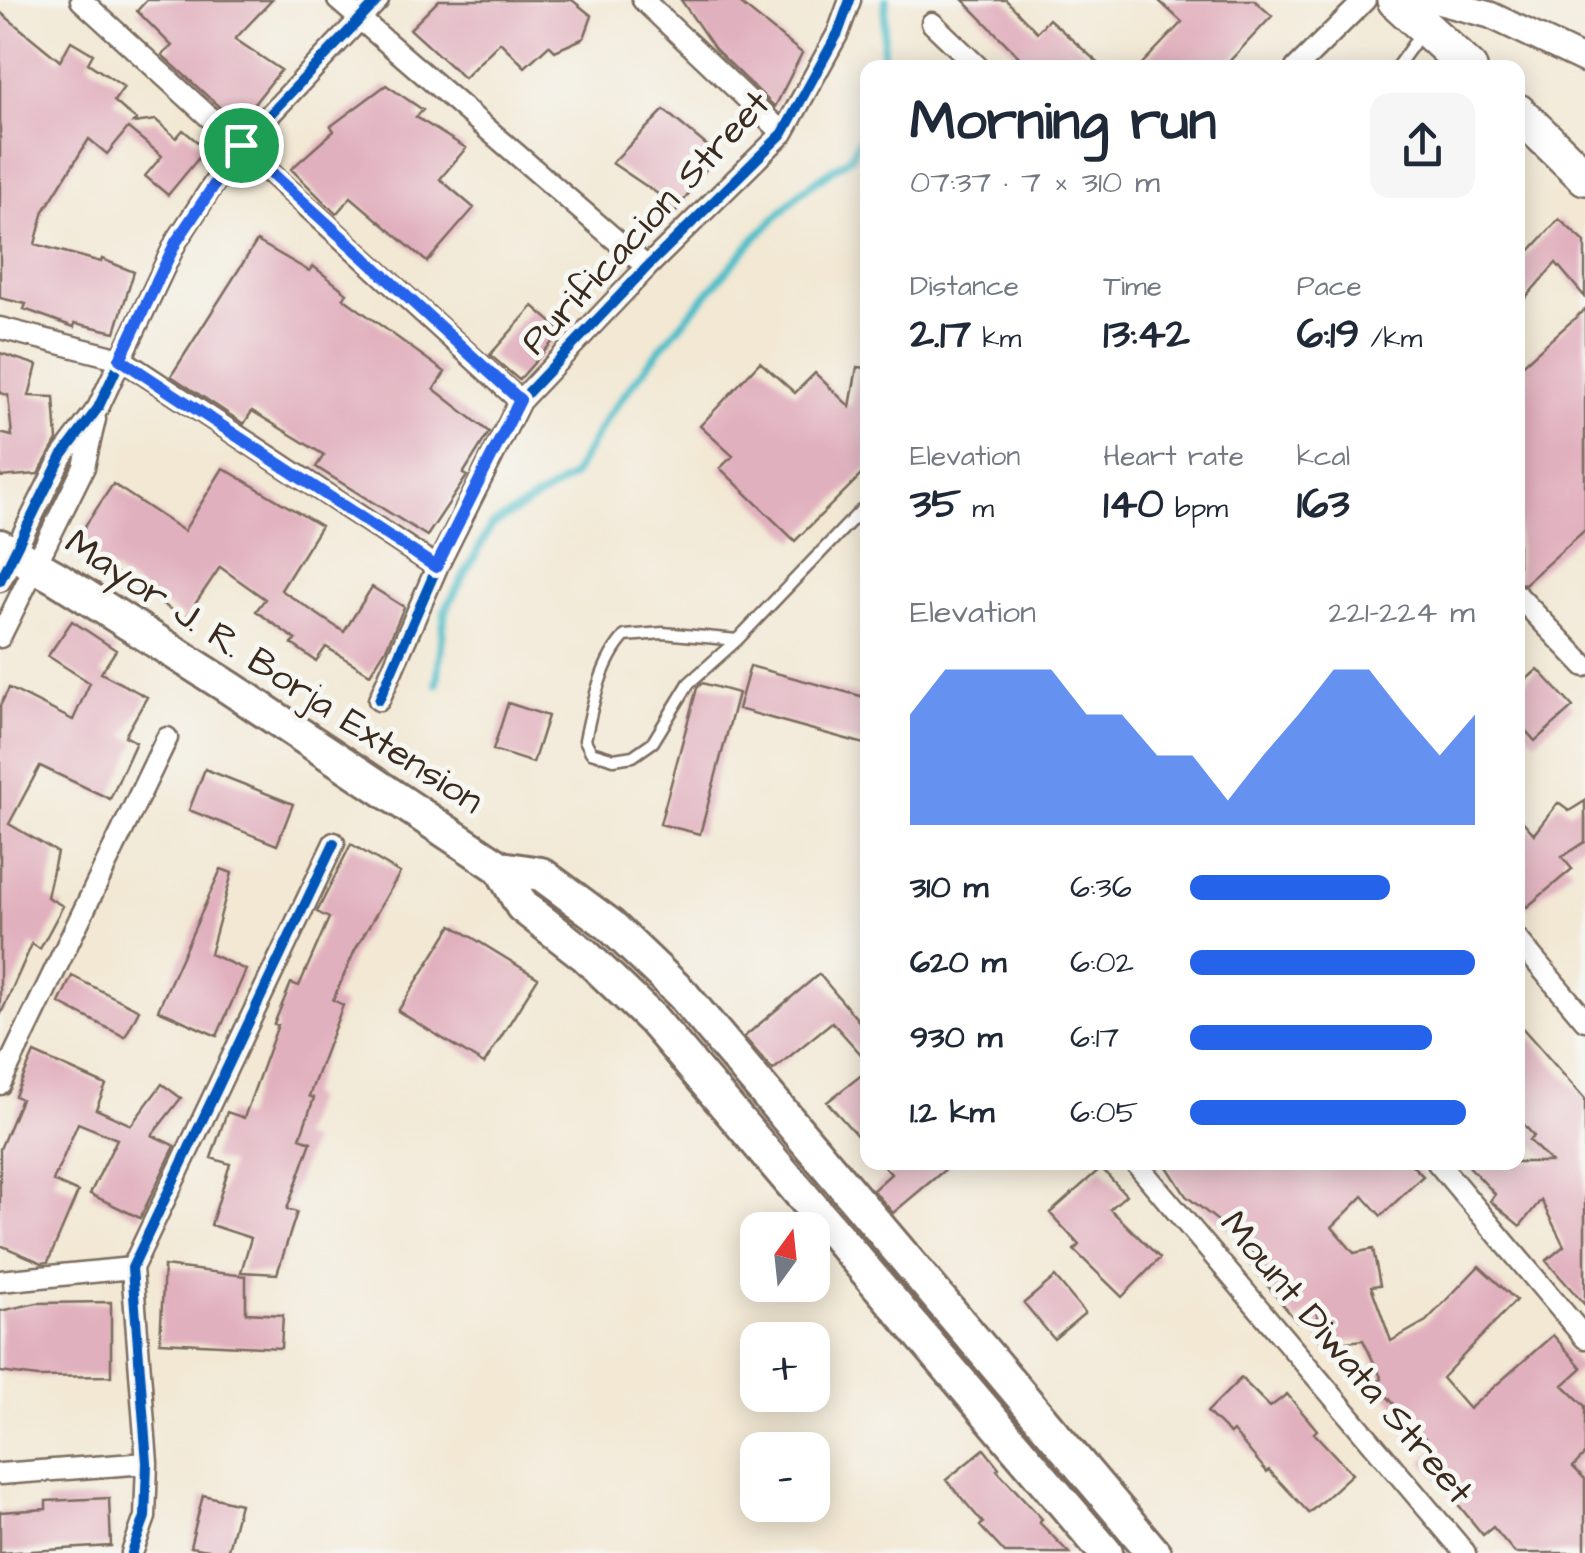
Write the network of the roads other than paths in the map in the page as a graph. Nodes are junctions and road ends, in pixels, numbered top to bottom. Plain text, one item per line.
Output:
1 (81, 0) edge
2 (338, 0) edge
3 (378, 0) edge
4 (643, 0) edge
5 (850, 0) edge
6 (1365, 0) edge
7 (1396, 0) edge
8 (1429, 14) edge
9 (360, 21) junction
10 (932, 22) dead end
11 (971, 60) edge
12 (1304, 60) edge
13 (1401, 60) edge
14 (1463, 60) edge
15 (1585, 60) edge
16 (1528, 127) edge
17 (783, 133) junction
18 (241, 145) junction
19 (1585, 178) edge
20 (647, 267) junction
21 (0, 328) edge
22 (120, 359) junction
23 (520, 400) junction
24 (860, 512) edge
25 (12, 562) edge
26 (436, 567) junction
27 (1525, 603) edge
28 (0, 637) edge
29 (737, 640) junction
30 (1585, 666) edge
31 (379, 700) dead end
32 (167, 738) dead end
33 (334, 843) dead end
34 (489, 860) junction
35 (1525, 948) edge
36 (1585, 1020) edge
37 (0, 1084) edge
38 (826, 1164) junction
39 (1142, 1170) edge
40 (1444, 1170) edge
41 (797, 1189) junction
42 (132, 1268) junction
43 (0, 1281) edge
44 (1585, 1338) edge
45 (1031, 1404) junction
46 (1003, 1432) junction
47 (147, 1463) junction
48 (0, 1474) edge
49 (132, 1553) edge
50 (1106, 1553) edge
51 (1154, 1553) edge
52 (1465, 1553) edge

1 - 18 street
2 - 9 street
3 - 9 street
4 - 17 street
5 - 17 street, Purificacion Street
6 - 12 street
7 - 8 highway
8 - 13 lane
8 - 14 highway
8 - 15 street
9 - 18 street
9 - 20 street
10 - 11 street
16 - 19 highway
17 - 20 street, Purificacion Street
18 - 22 street
18 - 23 street
20 - 23 street, Purificacion Street
21 - 22 street
22 - 25 street
22 - 26 street
23 - 26 street, Purificacion Street
24 - 29 lane
25 - 28 street
25 - 34 main road, Mayor J. R. Borja Extension
26 - 31 street, Purificacion Street
27 - 30 street
29 - 29 lane
32 - 37 street
33 - 42 street
34 - 38 main road, Mayor J. R. Borja Extension
34 - 41 main road, Mayor J. R. Borja Extension
35 - 36 street
38 - 41 main road
38 - 45 main road, Mayor J. R. Borja Extension
39 - 52 street, Mount Diwata Street
40 - 44 street
41 - 46 main road, Mayor J. R. Borja Extension
42 - 43 street
42 - 47 street
45 - 46 main road
45 - 51 main road, Mayor J. R. Borja Extension
46 - 50 main road, Mayor J. R. Borja Extension
47 - 48 street
47 - 49 street

